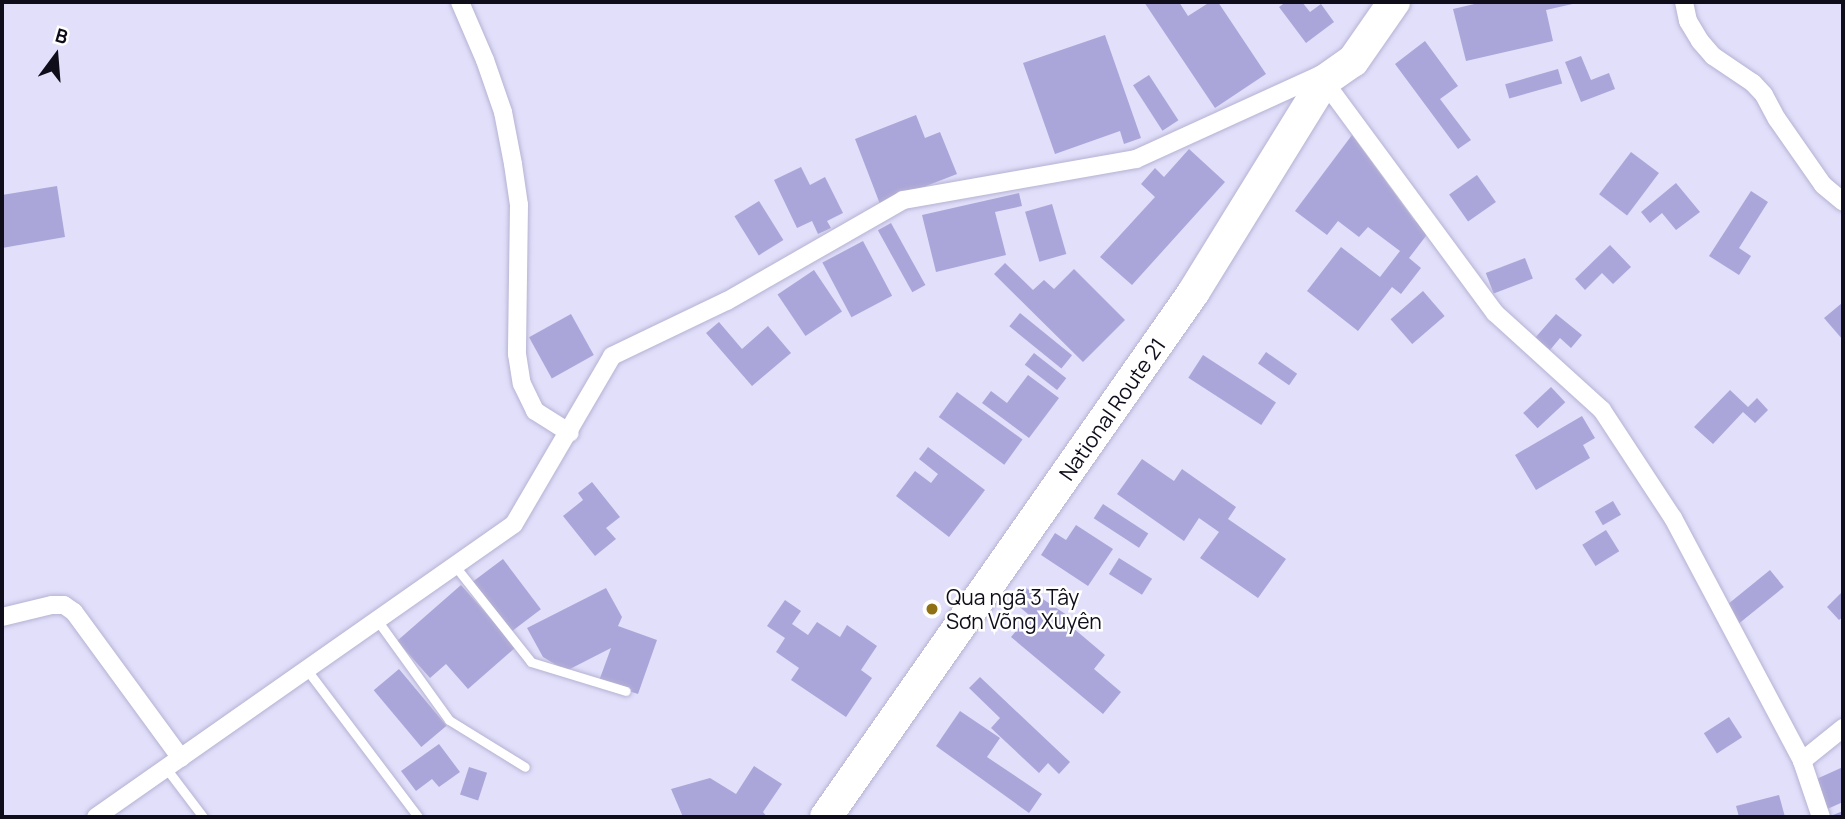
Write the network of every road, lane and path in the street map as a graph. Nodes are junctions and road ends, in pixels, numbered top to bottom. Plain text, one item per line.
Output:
1 (460, 2) edge
2 (1394, 2) edge
3 (1684, 2) edge
4 (1353, 61) junction
5 (1324, 81) junction
6 (1843, 202) edge
7 (570, 433) junction
8 (455, 566) junction
9 (2, 617) edge
10 (377, 621) junction
11 (307, 670) junction
12 (626, 691) dead end
13 (1843, 728) edge
14 (1802, 761) junction
15 (173, 763) junction
16 (525, 767) dead end
17 (96, 817) edge
18 (204, 817) edge
19 (418, 817) edge
20 (826, 817) edge
21 (1821, 817) edge

1 - 7 street
2 - 4 highway, National Route 21
3 - 6 street
4 - 5 highway, National Route 21
4 - 7 street
5 - 14 street
5 - 20 highway, National Route 21
7 - 8 street
8 - 10 street
8 - 12 lane
9 - 15 street
10 - 11 street
10 - 16 lane
11 - 15 street
11 - 19 lane
13 - 14 street
14 - 21 street
15 - 17 street
15 - 18 lane

